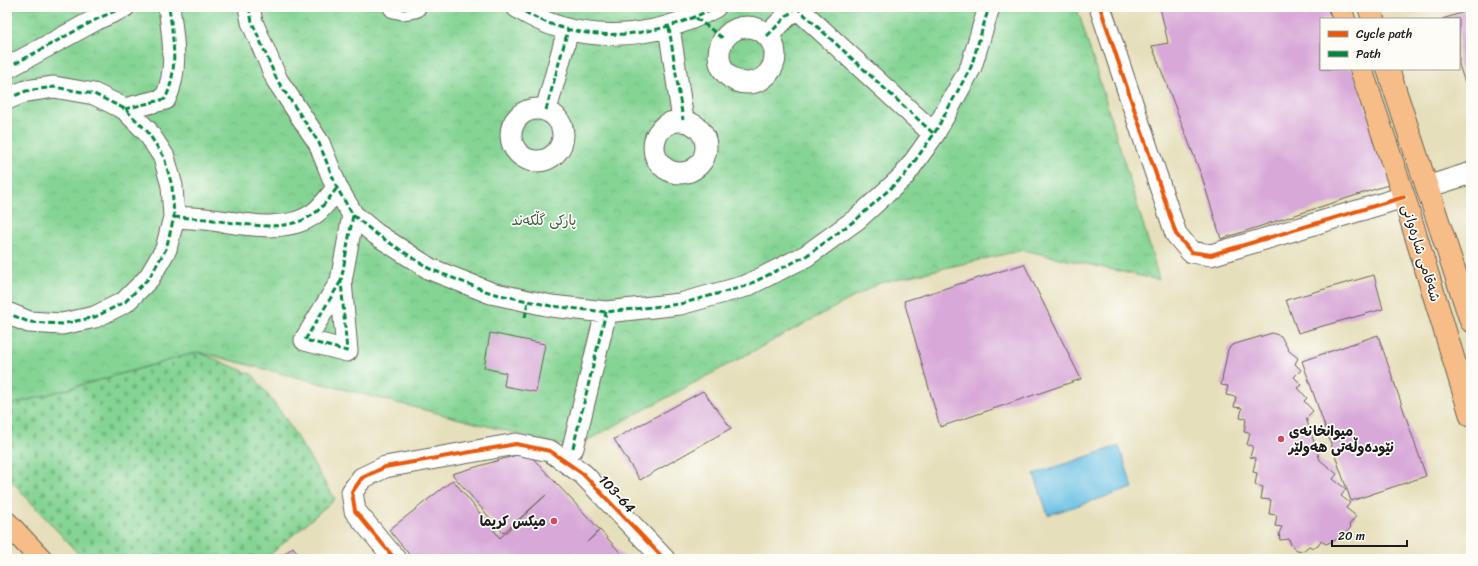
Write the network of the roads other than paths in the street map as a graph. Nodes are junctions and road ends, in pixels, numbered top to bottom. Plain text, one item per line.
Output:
1 (124, 7) edge
2 (169, 7) edge
3 (249, 7) edge
4 (394, 7) edge
5 (415, 7) edge
6 (517, 7) edge
7 (715, 7) edge
8 (796, 7) edge
9 (989, 7) edge
10 (1100, 7) edge
11 (1340, 7) edge
12 (1369, 7) edge
13 (696, 18) junction
14 (1344, 18) edge
15 (1373, 18) edge
16 (669, 27) junction
17 (568, 30) junction
18 (767, 36) junction
19 (724, 39) junction
20 (7, 68) edge
21 (1361, 70) edge
22 (1388, 70) edge
23 (7, 98) edge
24 (125, 110) junction
25 (546, 110) dead end
26 (683, 120) dead end
27 (934, 134) junction
28 (1471, 173) edge
29 (1427, 187) junction
30 (337, 188) junction
31 (1404, 197) junction
32 (354, 215) junction
33 (174, 217) junction
34 (341, 281) dead end
35 (606, 312) junction
36 (7, 313) edge
37 (1471, 321) edge
38 (1471, 416) edge
39 (573, 448) dead end
40 (7, 523) edge
41 (41, 559) edge
42 (395, 559) edge
43 (664, 559) edge

1 - 20 street
2 - 24 street
3 - 30 street
4 - 5 street
6 - 17 street
7 - 13 street
8 - 18 street
8 - 27 street
9 - 27 street
10 - 31 street
11 - 14 main road
12 - 15 main road
13 - 16 street
13 - 19 street
16 - 17 street
16 - 26 street
17 - 25 street
18 - 19 street
18 - 19 street
21 - 31 main road, شەقامی شارەوانی
22 - 29 main road, شەقامی شارەوانی
23 - 24 street
24 - 33 street
27 - 35 street
28 - 29 street
29 - 37 main road, شەقامی شارەوانی
30 - 32 street
30 - 33 street
31 - 38 main road, شەقامی شارەوانی
32 - 34 street
32 - 35 street
33 - 36 street
35 - 39 street
40 - 41 main road
42 - 43 street, 103-64

